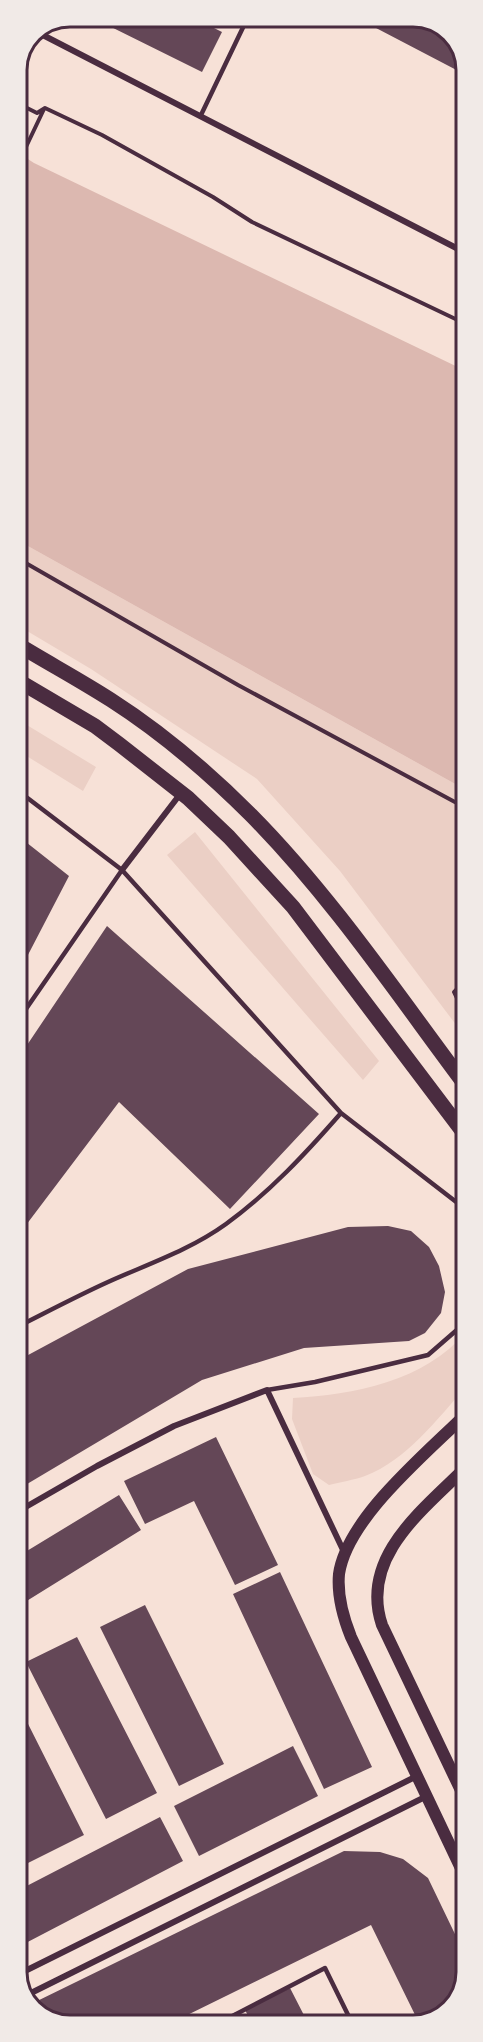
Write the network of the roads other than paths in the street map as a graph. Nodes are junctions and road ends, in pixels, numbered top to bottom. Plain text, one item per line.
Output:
1 (243, 27) edge
2 (44, 36) edge
3 (201, 115) junction
4 (456, 248) edge
5 (27, 650) edge
6 (27, 686) edge
7 (181, 793) junction
8 (27, 798) edge
9 (122, 870) junction
10 (27, 1008) edge
11 (456, 1073) edge
12 (341, 1113) junction
13 (456, 1123) edge
14 (456, 1202) edge
15 (27, 1322) edge
16 (456, 1331) edge
17 (267, 1390) junction
18 (456, 1424) edge
19 (456, 1477) edge
20 (27, 1506) edge
21 (345, 1553) junction
22 (417, 1776) junction
23 (456, 1780) edge
24 (427, 1797) junction
25 (456, 1858) edge
26 (27, 1970) edge
27 (32, 1992) edge
28 (236, 2014) edge
29 (348, 2015) edge

1 - 3 lane
2 - 3 street
3 - 4 street
5 - 11 main road
6 - 7 main road
7 - 9 street
7 - 13 main road
8 - 9 lane
9 - 10 lane
9 - 12 lane
12 - 14 lane
12 - 15 lane
16 - 17 lane
17 - 20 street
17 - 21 street
18 - 21 main road
19 - 23 main road
21 - 22 main road
22 - 24 main road
22 - 26 street
24 - 25 main road
24 - 27 street
28 - 29 lane

